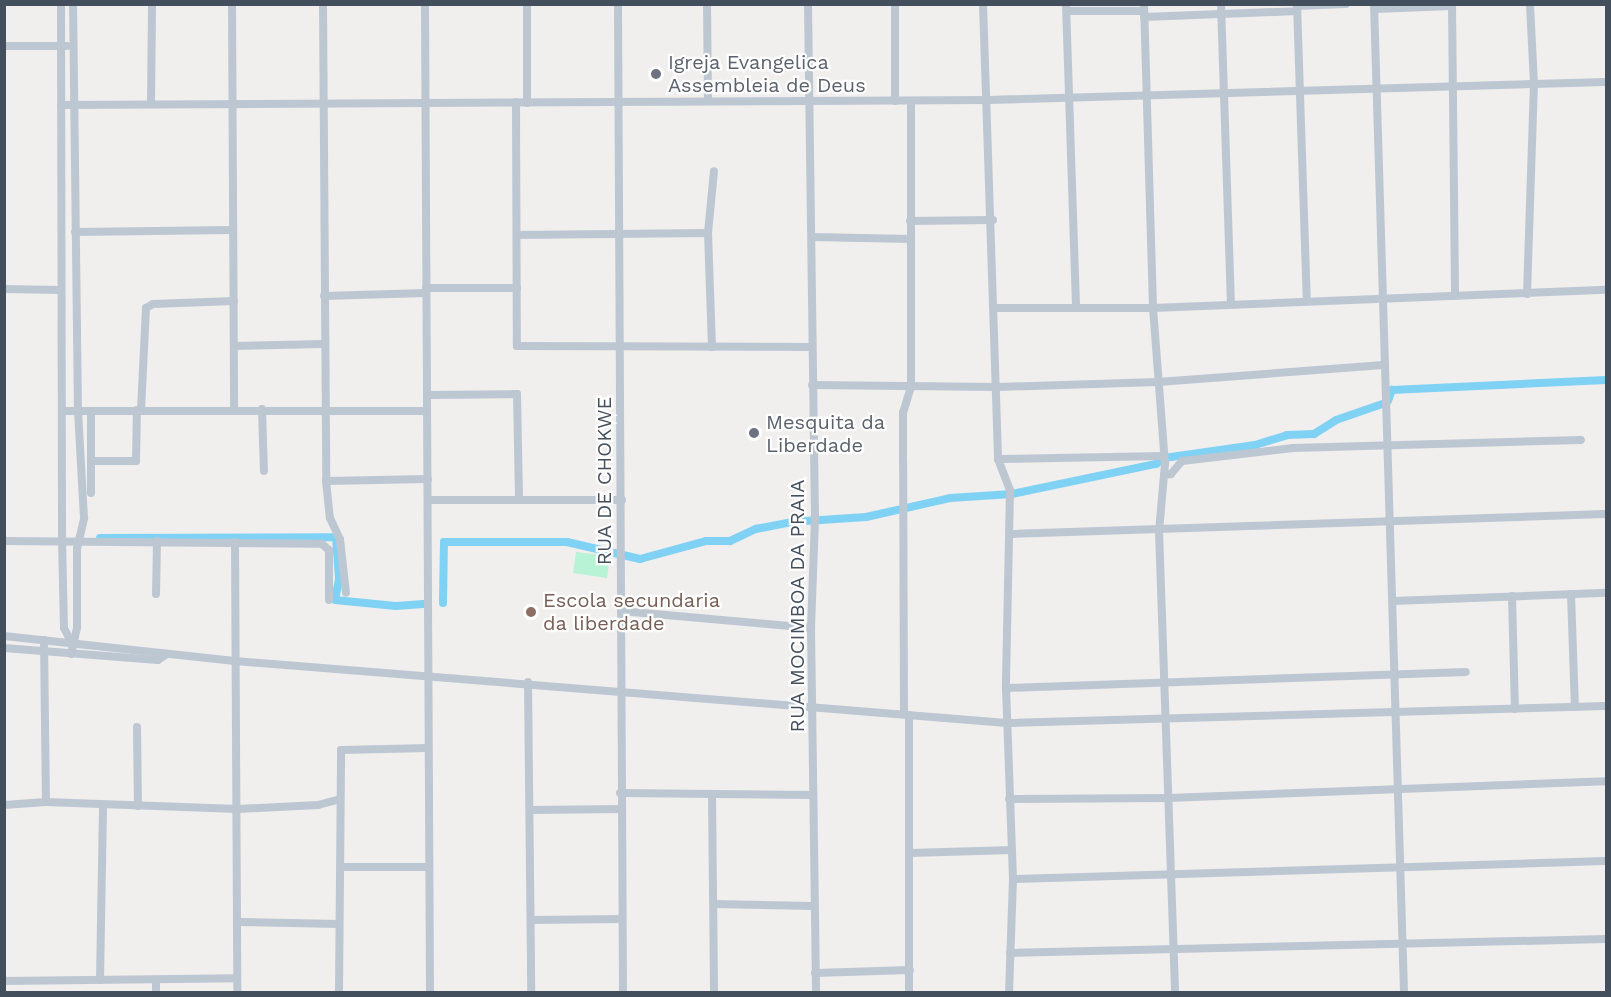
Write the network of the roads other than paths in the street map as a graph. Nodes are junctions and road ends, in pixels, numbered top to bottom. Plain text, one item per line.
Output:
1 (61, 4) edge
2 (73, 4) edge
3 (152, 4) edge
4 (232, 4) edge
5 (322, 4) edge
6 (425, 4) edge
7 (527, 4) edge
8 (618, 4) edge
9 (707, 4) edge
10 (808, 4) edge
11 (895, 4) edge
12 (983, 4) edge
13 (1221, 4) edge
14 (1346, 4) edge
15 (1530, 4) edge
16 (1452, 5) edge
17 (1297, 7) edge
18 (1374, 7) edge
19 (1067, 8) edge
20 (1144, 11) edge
21 (1221, 15) junction
22 (4, 46) edge
23 (61, 46) junction
24 (73, 46) junction
25 (1606, 82) edge
26 (1534, 84) junction
27 (1454, 86) junction
28 (1377, 87) junction
29 (1298, 89) junction
30 (1224, 92) junction
31 (1069, 96) junction
32 (1147, 96) junction
33 (988, 100) junction
34 (619, 101) junction
35 (708, 101) junction
36 (895, 101) junction
37 (910, 101) junction
38 (516, 102) junction
39 (808, 102) junction
40 (426, 103) junction
41 (527, 103) junction
42 (151, 104) junction
43 (232, 104) junction
44 (324, 104) junction
45 (61, 105) junction
46 (74, 105) junction
47 (714, 171) dead end
48 (993, 220) junction
49 (910, 221) junction
50 (232, 230) junction
51 (75, 232) junction
52 (708, 233) junction
53 (619, 234) junction
54 (517, 235) junction
55 (812, 237) junction
56 (910, 239) junction
57 (517, 288) junction
58 (4, 289) edge
59 (61, 290) junction
60 (1606, 290) edge
61 (426, 291) junction
62 (1527, 294) junction
63 (324, 296) junction
64 (1455, 296) junction
65 (1384, 298) junction
66 (1307, 300) junction
67 (234, 301) junction
68 (1231, 304) junction
69 (1076, 307) junction
70 (995, 308) junction
71 (1153, 308) junction
72 (324, 344) junction
73 (235, 346) junction
74 (712, 347) junction
75 (812, 347) junction
76 (620, 349) junction
77 (1383, 365) junction
78 (1158, 382) junction
79 (812, 385) junction
80 (911, 387) junction
81 (997, 387) junction
82 (428, 395) junction
83 (327, 408) junction
84 (262, 409) junction
85 (139, 410) junction
86 (234, 410) junction
87 (62, 411) junction
88 (78, 411) junction
89 (91, 411) junction
90 (427, 411) junction
91 (1581, 440) dead end
92 (1390, 447) junction
93 (1164, 456) junction
94 (998, 459) junction
95 (92, 461) junction
96 (264, 471) dead end
97 (1164, 475) junction
98 (428, 479) junction
99 (326, 481) junction
100 (91, 493) dead end
101 (519, 499) junction
102 (428, 500) junction
103 (622, 500) junction
104 (1606, 514) edge
105 (1390, 524) junction
106 (1159, 531) junction
107 (1011, 534) junction
108 (62, 540) junction
109 (78, 540) junction
110 (4, 541) edge
111 (156, 541) junction
112 (235, 542) junction
113 (346, 593) dead end
114 (1606, 593) edge
115 (156, 594) dead end
116 (1571, 594) junction
117 (1512, 596) junction
118 (328, 600) dead end
119 (1393, 601) junction
120 (621, 611) junction
121 (811, 628) junction
122 (4, 636) edge
123 (16, 637) junction
124 (44, 640) junction
125 (71, 642) junction
126 (111, 645) junction
127 (4, 648) edge
128 (15, 649) junction
129 (44, 652) junction
130 (71, 654) junction
131 (167, 654) junction
132 (110, 657) junction
133 (235, 661) junction
134 (1466, 672) dead end
135 (429, 675) junction
136 (1395, 675) junction
137 (528, 682) junction
138 (1165, 683) junction
139 (1006, 688) junction
140 (622, 691) junction
141 (1606, 706) edge
142 (814, 707) junction
143 (1575, 707) junction
144 (1515, 709) junction
145 (1395, 711) junction
146 (906, 715) junction
147 (1167, 720) junction
148 (1007, 723) junction
149 (137, 727) dead end
150 (428, 748) junction
151 (1606, 781) edge
152 (1397, 786) junction
153 (620, 793) junction
154 (813, 795) junction
155 (712, 796) junction
156 (1169, 798) junction
157 (340, 799) junction
158 (1009, 799) junction
159 (46, 802) junction
160 (4, 805) edge
161 (103, 805) junction
162 (138, 806) junction
163 (238, 809) junction
164 (621, 809) junction
165 (530, 810) junction
166 (1012, 850) junction
167 (910, 853) junction
168 (1606, 861) edge
169 (1399, 865) junction
170 (340, 867) junction
171 (429, 867) junction
172 (1172, 873) junction
173 (1013, 879) junction
174 (714, 904) junction
175 (814, 906) junction
176 (622, 919) junction
177 (531, 920) junction
178 (238, 922) junction
179 (339, 924) junction
180 (1606, 939) edge
181 (1402, 943) junction
182 (1172, 949) junction
183 (1010, 953) junction
184 (910, 970) junction
185 (815, 973) junction
186 (237, 978) junction
187 (100, 980) junction
188 (4, 981) edge
189 (74, 981) junction
190 (156, 981) junction
191 (74, 993) edge
192 (156, 993) edge
193 (237, 993) edge
194 (339, 993) edge
195 (430, 993) edge
196 (531, 993) edge
197 (623, 993) edge
198 (714, 993) edge
199 (816, 993) edge
200 (909, 993) edge
201 (1008, 993) edge
202 (1175, 993) edge
203 (1404, 993) edge

1 - 23 street
2 - 24 street
3 - 42 street
4 - 43 street
5 - 44 street
6 - 40 street
7 - 41 street
8 - 34 street, RUA DE CHOKWE
9 - 35 street
10 - 39 street, RUA MOCIMBOA DA PRAIA
11 - 36 street
12 - 33 street
13 - 21 street
14 - 17 street
15 - 26 street
16 - 18 street
16 - 27 street
17 - 21 street
17 - 29 street
18 - 28 street
19 - 20 street
19 - 31 street
20 - 21 street
20 - 32 street
21 - 30 street
22 - 23 street
23 - 24 street
23 - 45 street
24 - 46 street
25 - 26 street
26 - 27 street
26 - 62 street
27 - 28 street
27 - 64 street
28 - 29 street
28 - 65 street
29 - 30 street
29 - 66 street
30 - 32 street
30 - 68 street
31 - 32 street
31 - 33 street
31 - 69 street
32 - 71 street
33 - 37 street
33 - 48 street
34 - 35 street
34 - 41 street
34 - 53 street, RUA DE CHOKWE
35 - 39 street
36 - 37 street
36 - 39 street
37 - 49 street
38 - 40 street
38 - 41 street
38 - 54 street
39 - 55 street, RUA MOCIMBOA DA PRAIA
40 - 44 street
40 - 61 street
42 - 43 street
42 - 46 street
43 - 44 street
43 - 50 street
44 - 63 street
45 - 46 street
45 - 59 street
46 - 51 street
47 - 52 street
48 - 49 street
48 - 70 street
49 - 56 street
50 - 51 street
50 - 67 street
51 - 88 street
52 - 53 street
52 - 74 street
53 - 54 street
53 - 76 street, RUA DE CHOKWE
54 - 57 street
55 - 56 street
55 - 75 street, RUA MOCIMBOA DA PRAIA
56 - 80 street
57 - 61 street
57 - 76 street
58 - 59 street
59 - 87 street
60 - 62 street
61 - 63 street
61 - 82 street
62 - 64 street
63 - 72 street
64 - 65 street
65 - 66 street
65 - 77 street
66 - 68 street
67 - 73 street
67 - 85 street
68 - 71 street
69 - 70 street
69 - 71 street
70 - 81 street
71 - 78 street
72 - 73 street
72 - 83 street
73 - 86 street
74 - 75 street
74 - 76 street
75 - 79 street, RUA MOCIMBOA DA PRAIA
76 - 103 street, RUA DE CHOKWE
77 - 78 street
77 - 92 street
78 - 81 street
78 - 93 street
79 - 80 street
79 - 121 street, RUA MOCIMBOA DA PRAIA
80 - 81 street
80 - 146 street
81 - 94 street
82 - 90 street
82 - 101 street
83 - 84 street
83 - 90 street
83 - 99 street
84 - 86 street
84 - 96 street
85 - 86 street
85 - 89 street
85 - 95 street
87 - 88 street
87 - 108 street
88 - 89 street
88 - 109 street
89 - 95 street
90 - 98 street
91 - 92 street
92 - 97 street
92 - 105 street
93 - 94 street
93 - 97 street
94 - 107 street
95 - 100 street
97 - 106 street
98 - 99 street
98 - 102 street
99 - 113 street
101 - 102 street
101 - 103 street
102 - 135 street
103 - 120 street, RUA DE CHOKWE
104 - 105 street
105 - 106 street
105 - 119 street
106 - 107 street
106 - 138 street
107 - 139 street
108 - 109 street
108 - 110 street
108 - 125 street
109 - 111 street
109 - 125 street
111 - 112 street
111 - 115 street
112 - 118 street
112 - 133 street
114 - 116 street
116 - 117 street
116 - 143 street
117 - 119 street
117 - 144 street
119 - 136 street
120 - 121 street
120 - 140 street, RUA DE CHOKWE
121 - 142 street, RUA MOCIMBOA DA PRAIA
122 - 123 street
123 - 124 street
123 - 128 street
124 - 125 street
124 - 129 street
125 - 126 street
125 - 130 street
126 - 131 street
126 - 132 street
127 - 128 street
128 - 129 street
129 - 130 street
129 - 159 street
130 - 132 street
131 - 132 street
131 - 133 street
133 - 135 street
133 - 163 street
134 - 136 street
135 - 137 street
135 - 150 street
136 - 138 street
136 - 145 street
137 - 140 street
137 - 165 street
138 - 139 street
138 - 147 street
139 - 148 street
140 - 142 street
140 - 153 street, RUA DE CHOKWE
141 - 143 street
142 - 146 street
142 - 154 street, RUA MOCIMBOA DA PRAIA
143 - 144 street
144 - 145 street
145 - 147 street
145 - 152 street
146 - 148 street
146 - 167 street
147 - 148 street
147 - 156 street
148 - 158 street
149 - 162 street
150 - 157 street
150 - 171 street
151 - 152 street
152 - 156 street
152 - 169 street
153 - 155 street
153 - 164 street, RUA DE CHOKWE
154 - 155 street
154 - 175 street, RUA MOCIMBOA DA PRAIA
155 - 174 street
156 - 158 street
156 - 172 street
157 - 163 street
157 - 170 street
158 - 166 street
159 - 160 street
159 - 161 street
161 - 162 street
161 - 187 street
162 - 163 street
163 - 178 street
164 - 165 street
164 - 176 street, RUA DE CHOKWE
165 - 177 street
166 - 167 street
166 - 173 street
167 - 184 street
168 - 169 street
169 - 172 street
169 - 181 street
170 - 171 street
170 - 179 street
171 - 195 street
172 - 173 street
172 - 182 street
173 - 183 street
174 - 175 street
174 - 198 street
175 - 185 street, RUA MOCIMBOA DA PRAIA
176 - 177 street
176 - 197 street, RUA DE CHOKWE
177 - 196 street
178 - 179 street
178 - 186 street
179 - 194 street
180 - 181 street
181 - 182 street
181 - 203 street
182 - 183 street
182 - 202 street
183 - 201 street
184 - 185 street
184 - 200 street
185 - 199 street, RUA MOCIMBOA DA PRAIA
186 - 190 street
186 - 193 street
187 - 189 street
187 - 190 street
188 - 189 street
189 - 191 street
190 - 192 street

